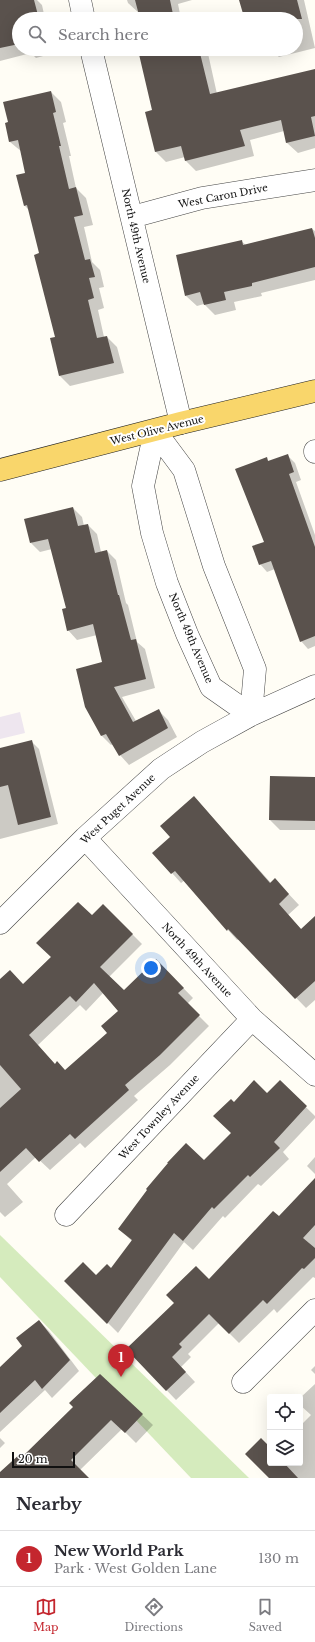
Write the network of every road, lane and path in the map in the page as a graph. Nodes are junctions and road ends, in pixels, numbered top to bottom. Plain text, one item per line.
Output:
1 (80, 0) edge
2 (83, 12) edge
3 (93, 56) edge
4 (315, 180) edge
5 (132, 217) junction
6 (315, 391) edge
7 (181, 423) junction
8 (155, 431) junction
9 (0, 470) edge
10 (315, 686) edge
11 (251, 715) junction
12 (85, 838) junction
13 (0, 923) edge
14 (252, 1019) junction
15 (315, 1075) edge
16 (66, 1215) dead end
17 (315, 1310) edge
18 (243, 1382) dead end

1 - 2 street
3 - 5 street, North 49th Avenue
4 - 5 street, West Caron Drive
5 - 7 street, North 49th Avenue
6 - 7 main road, West Olive Avenue
7 - 8 main road, West Olive Avenue
8 - 9 main road, West Olive Avenue
8 - 11 street
8 - 11 street, North 49th Avenue
10 - 11 street, West Puget Avenue
11 - 12 street, West Puget Avenue
12 - 13 street, West Puget Avenue
12 - 14 street, North 49th Avenue
14 - 15 street, North 49th Avenue
14 - 16 street, West Townley Avenue
17 - 18 street

